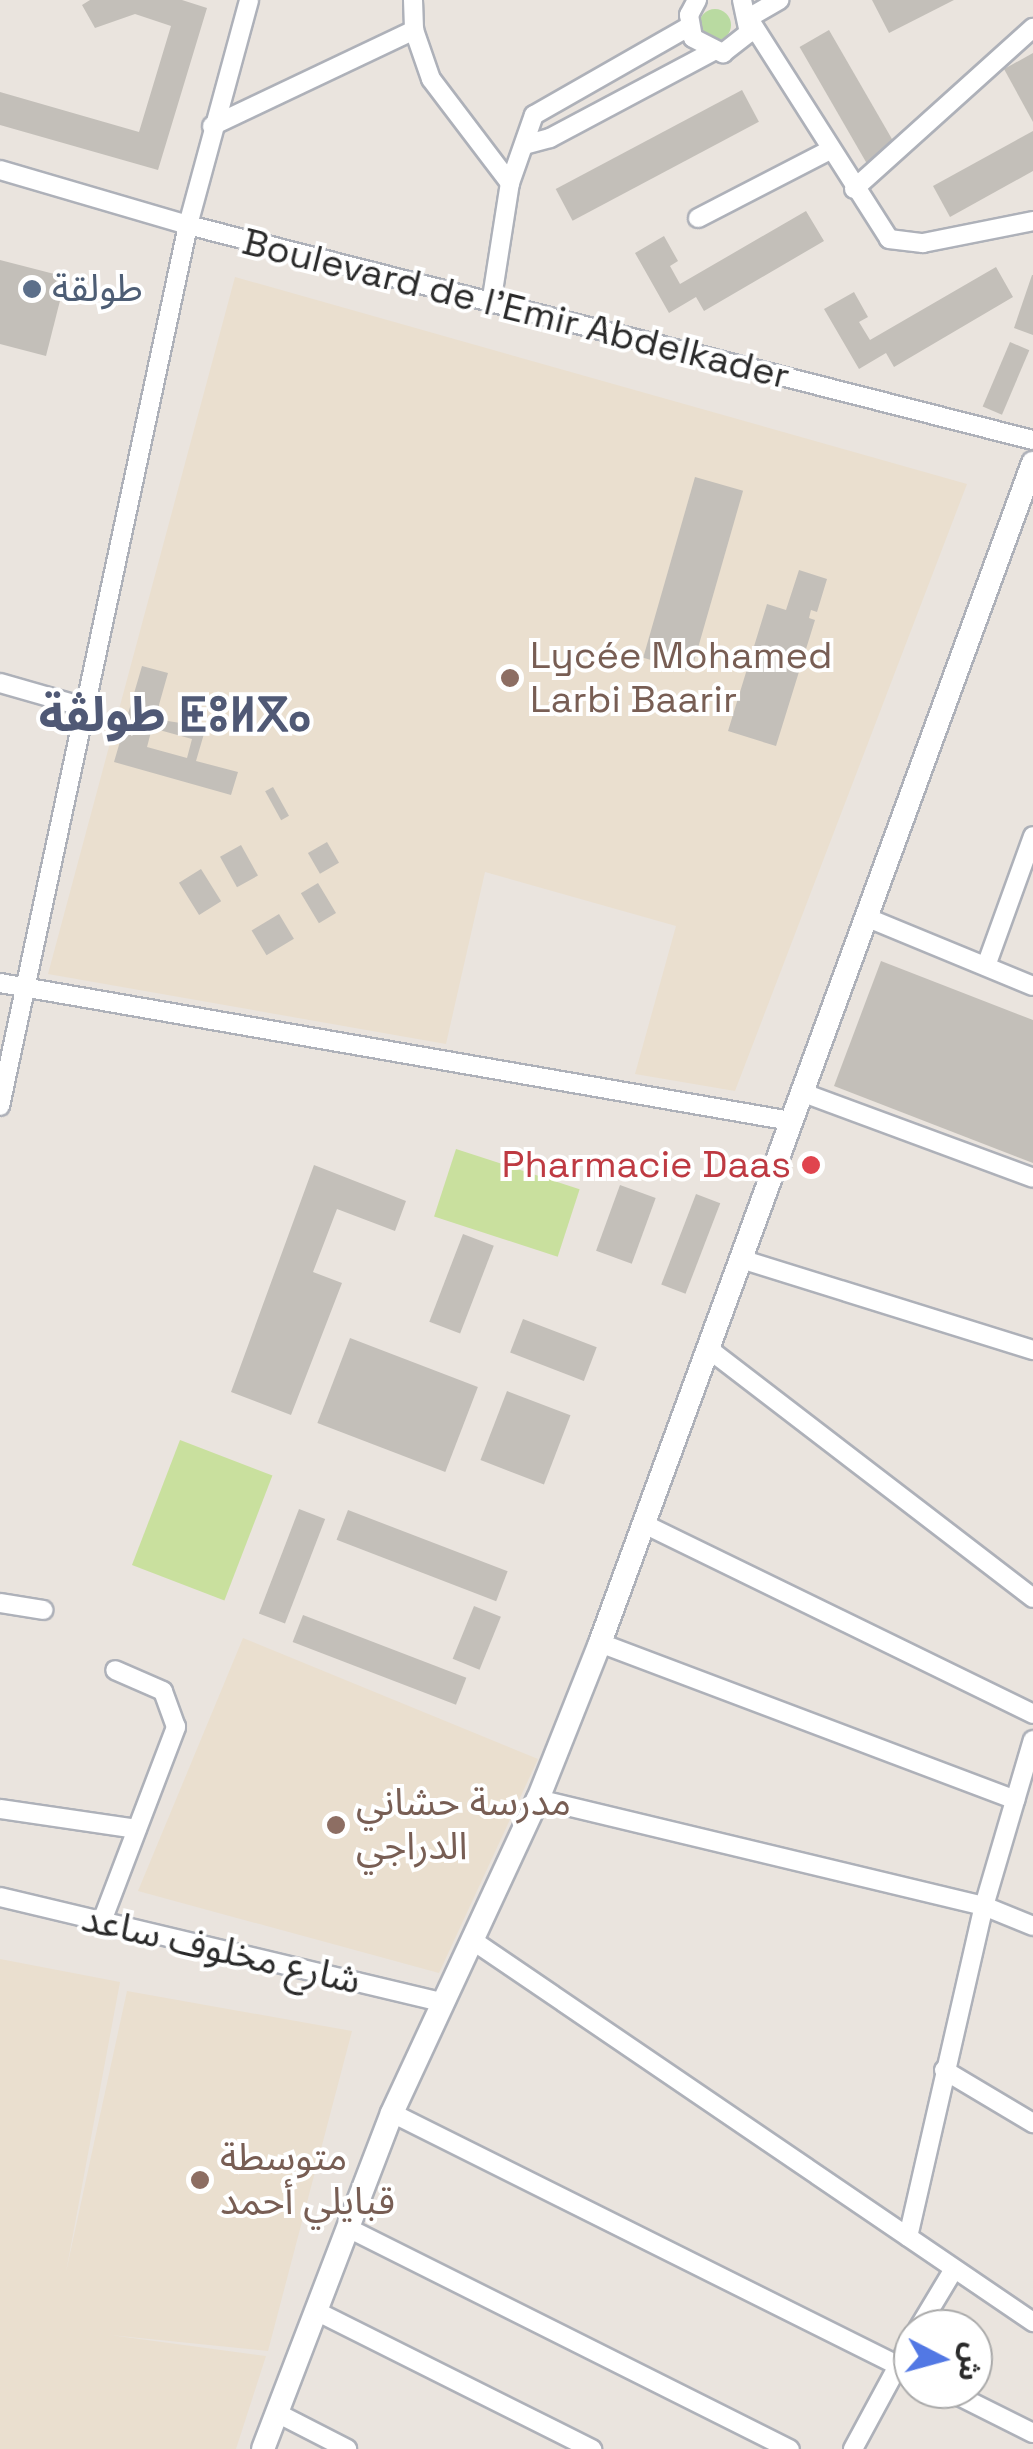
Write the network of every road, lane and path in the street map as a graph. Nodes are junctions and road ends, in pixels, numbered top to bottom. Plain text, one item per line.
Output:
1 (249, 0) edge
2 (414, 0) edge
3 (780, 0) edge
4 (694, 1) edge
5 (748, 13) edge
6 (688, 27) junction
7 (1033, 28) edge
8 (414, 30) junction
9 (712, 52) junction
10 (534, 115) junction
11 (212, 126) junction
12 (550, 138) junction
13 (524, 145) junction
14 (828, 150) junction
15 (0, 170) edge
16 (510, 183) junction
17 (854, 189) junction
18 (698, 218) dead end
19 (1033, 221) edge
20 (188, 225) junction
21 (491, 304) junction
22 (1033, 440) edge
23 (1031, 476) edge
24 (0, 682) edge
25 (84, 707) junction
26 (1033, 836) edge
27 (868, 918) junction
28 (986, 966) junction
29 (0, 983) edge
30 (1033, 986) edge
31 (22, 987) junction
32 (802, 1092) junction
33 (0, 1106) edge
34 (791, 1122) junction
35 (1033, 1178) edge
36 (744, 1260) junction
37 (710, 1350) junction
38 (1033, 1350) edge
39 (644, 1524) junction
40 (1033, 1598) edge
41 (0, 1603) edge
42 (44, 1610) dead end
43 (600, 1644) junction
44 (115, 1670) dead end
45 (1033, 1714) edge
46 (1033, 1740) edge
47 (538, 1799) junction
48 (1015, 1800) junction
49 (0, 1810) edge
50 (137, 1829) junction
51 (0, 1898) edge
52 (984, 1906) junction
53 (102, 1922) junction
54 (1033, 1926) edge
55 (472, 1940) junction
56 (442, 2002) junction
57 (944, 2070) junction
58 (392, 2113) junction
59 (1033, 2123) edge
60 (348, 2228) junction
61 (908, 2238) junction
62 (954, 2269) junction
63 (930, 2309) edge
64 (316, 2311) junction
65 (1033, 2322) edge
66 (893, 2363) edge
67 (893, 2387) edge
68 (986, 2409) edge
69 (277, 2412) junction
70 (1033, 2432) edge
71 (263, 2449) edge
72 (347, 2449) edge
73 (592, 2449) edge
74 (790, 2449) edge
75 (852, 2449) edge

1 - 11 street
2 - 8 street
3 - 5 street
4 - 6 street
5 - 9 street
5 - 14 street
6 - 9 street
6 - 10 street
7 - 17 street
8 - 11 street
8 - 16 street
9 - 12 street
10 - 12 street
10 - 13 street
11 - 20 street
12 - 13 street
13 - 16 street
14 - 17 street
14 - 18 street
15 - 20 street, Boulevard de l'Emir Abdelkader
16 - 21 street
17 - 19 street
20 - 21 street, Boulevard de l'Emir Abdelkader
20 - 25 street
21 - 22 street, Boulevard de l'Emir Abdelkader
23 - 27 street
24 - 25 street
25 - 31 street
26 - 28 street
27 - 28 street
27 - 32 street
28 - 30 street
29 - 31 street
31 - 33 street
31 - 34 street
32 - 34 street
32 - 35 street
34 - 36 street
36 - 37 street
36 - 38 street
37 - 39 street
37 - 40 street
39 - 43 street
39 - 45 street
41 - 42 street
43 - 47 street
43 - 48 street
44 - 50 street
46 - 48 street
47 - 52 street
47 - 55 street
48 - 52 street
49 - 50 street
50 - 53 street
51 - 53 street, شارع مخلوف ساعد
52 - 54 street
52 - 57 street
53 - 56 street, شارع مخلوف ساعد
55 - 56 street
55 - 61 street
56 - 58 street
57 - 59 street
57 - 61 street
58 - 60 street
58 - 66 street
60 - 64 street
60 - 74 street
61 - 62 street
62 - 63 street
62 - 65 street
64 - 69 street
64 - 73 street
67 - 75 street
68 - 70 street
69 - 71 street
69 - 72 street

